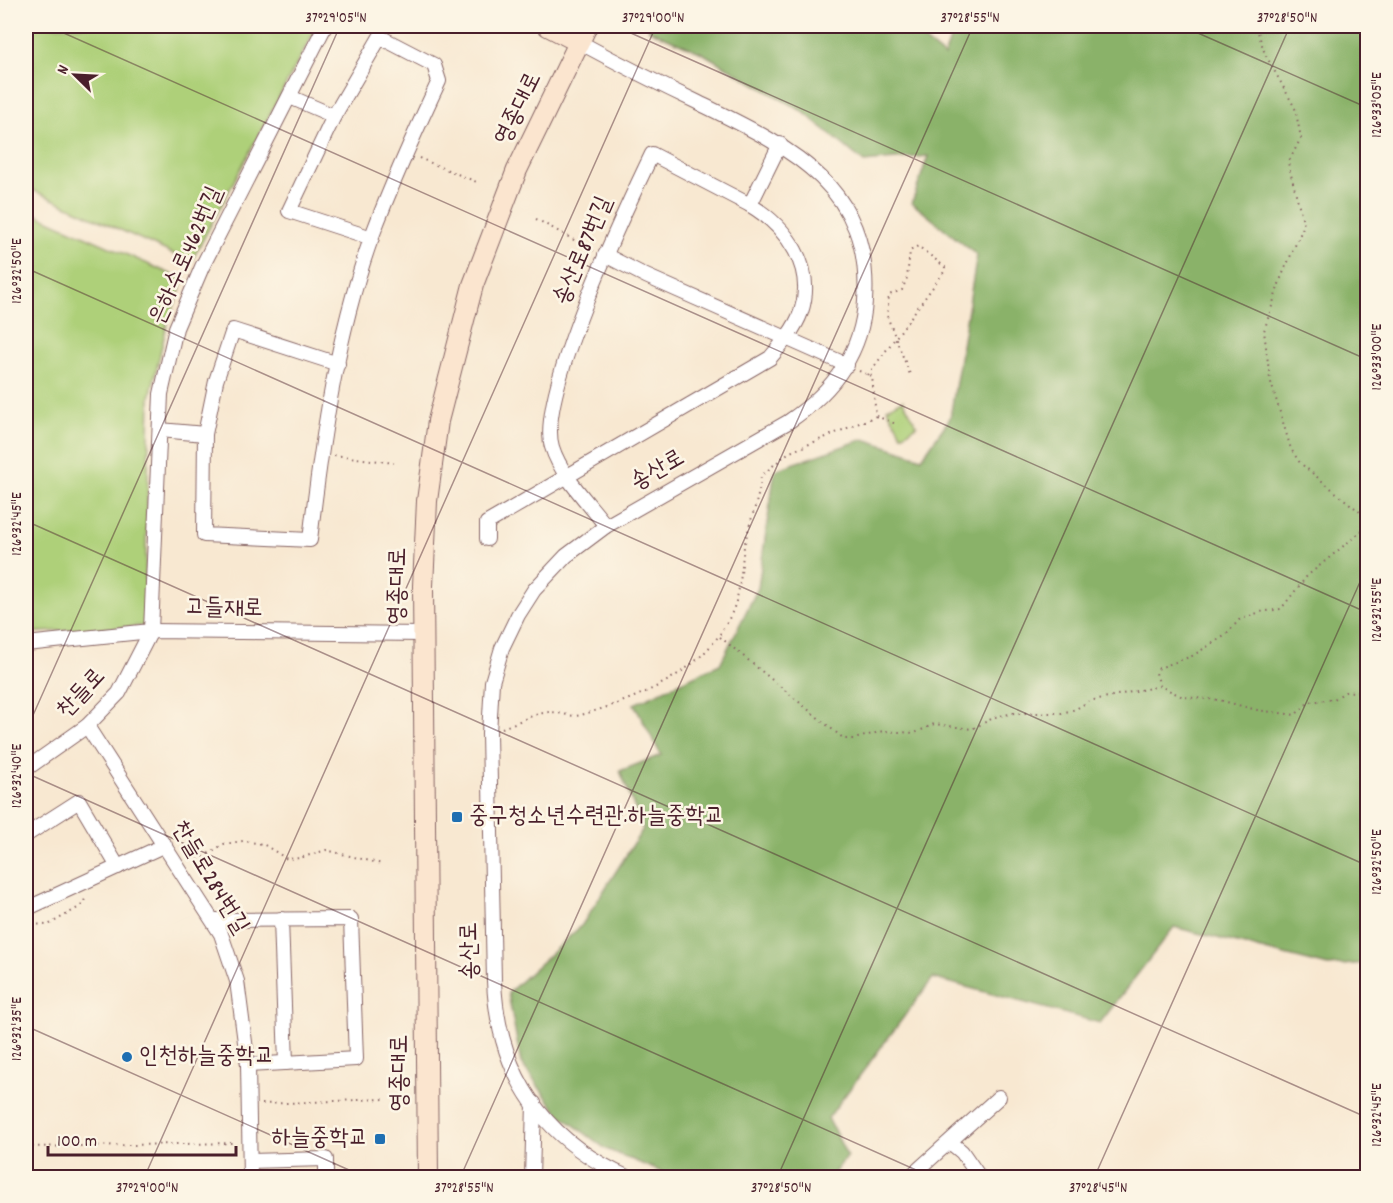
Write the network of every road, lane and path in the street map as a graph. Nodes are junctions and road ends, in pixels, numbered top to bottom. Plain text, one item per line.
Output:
1 (325, 26) edge
2 (548, 26) edge
3 (1256, 26) edge
4 (583, 34) edge
5 (290, 98) junction
6 (334, 116) junction
7 (780, 144) junction
8 (406, 152) junction
9 (480, 183) dead end
10 (750, 205) junction
11 (536, 219) dead end
12 (372, 238) junction
13 (602, 254) junction
14 (786, 338) junction
15 (896, 338) junction
16 (338, 364) junction
17 (851, 367) junction
18 (868, 375) junction
19 (911, 377) dead end
20 (876, 416) junction
21 (896, 424) dead end
22 (160, 430) junction
23 (205, 434) junction
24 (320, 453) junction
25 (394, 463) dead end
26 (567, 476) junction
27 (606, 526) junction
28 (487, 539) dead end
29 (151, 631) junction
30 (423, 634) junction
31 (720, 638) junction
32 (26, 644) edge
33 (1160, 686) junction
34 (1368, 691) edge
35 (87, 726) junction
36 (496, 730) dead end
37 (26, 769) edge
38 (26, 835) edge
39 (165, 845) junction
40 (198, 860) dead end
41 (382, 864) dead end
42 (118, 867) junction
43 (90, 892) dead end
44 (26, 909) edge
45 (281, 919) junction
46 (213, 920) junction
47 (26, 924) edge
48 (286, 1063) junction
49 (248, 1065) junction
50 (999, 1097) dead end
51 (385, 1099) dead end
52 (534, 1103) junction
53 (255, 1105) dead end
54 (950, 1142) junction
55 (234, 1143) dead end
56 (26, 1147) edge
57 (250, 1161) junction
58 (250, 1178) edge
59 (326, 1178) edge
60 (428, 1178) edge
61 (532, 1178) edge
62 (629, 1178) edge
63 (909, 1178) edge
64 (980, 1178) edge

1 - 5 street, 은하수로462번길
2 - 4 street
3 - 33 path
4 - 7 street, 송산로
4 - 30 street, 영종대로
5 - 6 street
5 - 22 street, 은하수로462번길
6 - 8 street
6 - 12 street
7 - 10 street
7 - 17 street, 송산로
8 - 9 path
8 - 12 street
10 - 13 street, 송산로87번길
10 - 14 street
11 - 13 path
12 - 16 street
13 - 14 street
13 - 26 street, 송산로87번길
14 - 17 street
14 - 26 street
15 - 15 path
15 - 18 path
15 - 19 path
16 - 23 street
16 - 24 street
17 - 18 path
17 - 27 street, 송산로
18 - 20 path
20 - 21 path
20 - 31 path
22 - 23 street
22 - 29 street, 은하수로462번길
23 - 24 street
24 - 25 path
26 - 27 street, 송산로87번길
26 - 28 street
27 - 52 street, 송산로
29 - 30 street, 고들재로
29 - 32 street, 고들재로
29 - 35 street, 찬들로
30 - 60 street, 영종대로
31 - 33 path
31 - 36 path
33 - 34 path
35 - 37 street, 찬들로
35 - 39 street, 찬들로284번길
38 - 42 street
39 - 42 street
39 - 46 street, 찬들로284번길
40 - 41 path
42 - 44 street
43 - 47 path
45 - 46 street
45 - 48 street
45 - 48 street
46 - 49 street, 찬들로284번길
48 - 49 street
49 - 57 street, 찬들로284번길
50 - 54 street
51 - 53 path
52 - 61 street
52 - 62 street, 송산로
54 - 63 street
54 - 64 street
55 - 56 path
57 - 58 street, 찬들로284번길
57 - 59 street

